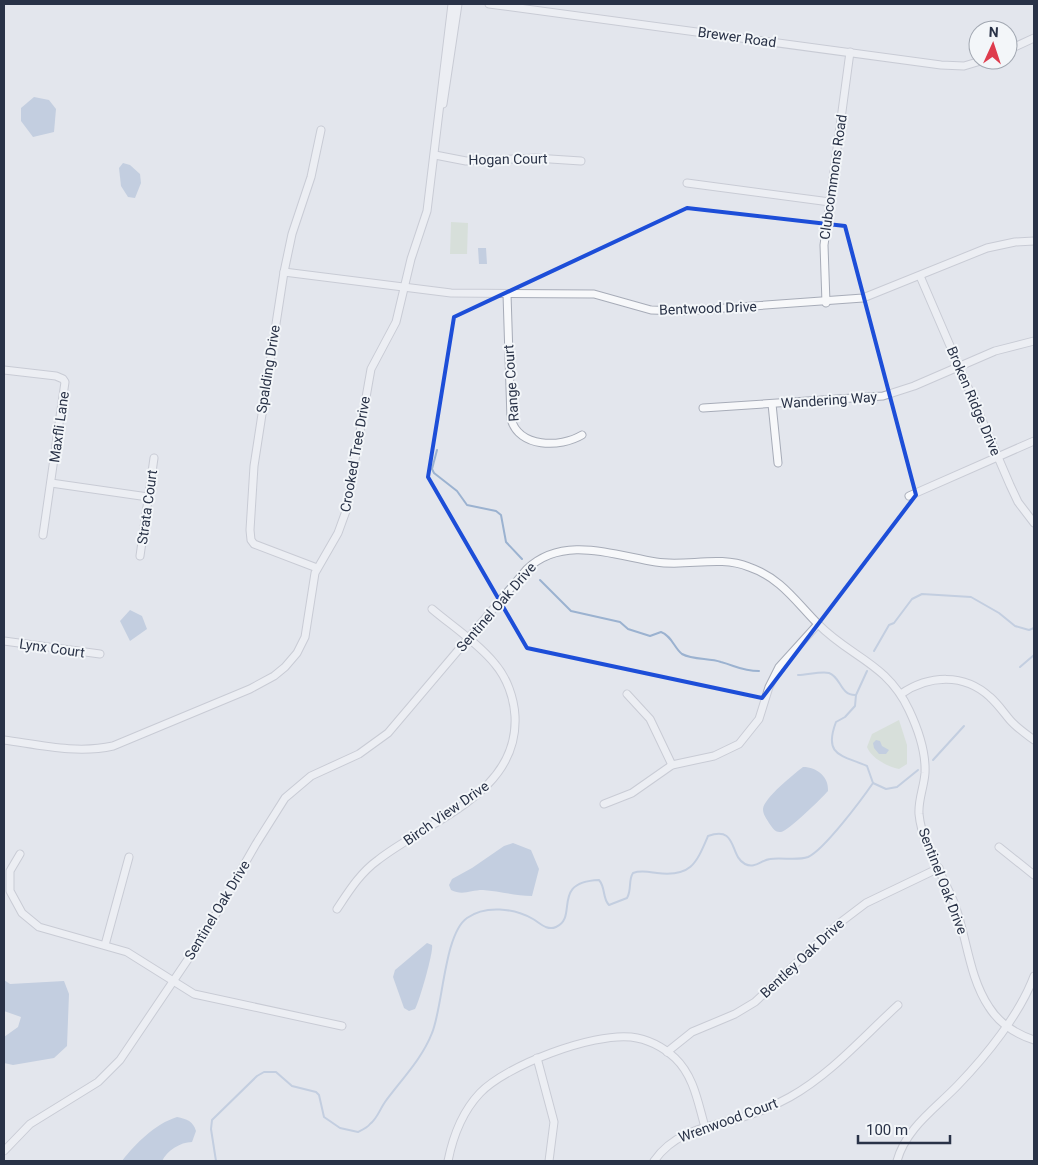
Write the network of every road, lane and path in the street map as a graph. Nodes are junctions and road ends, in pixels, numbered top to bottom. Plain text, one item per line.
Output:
1 (452, 4) edge
2 (458, 4) edge
3 (489, 4) edge
4 (1034, 38) edge
5 (1018, 45) edge
6 (850, 52) junction
7 (968, 65) edge
8 (439, 119) junction
9 (321, 130) dead end
10 (435, 155) junction
11 (581, 162) dead end
12 (687, 183) dead end
13 (830, 202) junction
14 (1034, 241) edge
15 (284, 272) junction
16 (920, 276) junction
17 (404, 288) junction
18 (507, 294) junction
19 (826, 303) junction
20 (1034, 341) edge
21 (959, 366) junction
22 (4, 370) edge
23 (772, 404) junction
24 (703, 408) dead end
25 (582, 435) dead end
26 (1034, 441) edge
27 (998, 456) junction
28 (154, 458) dead end
29 (778, 464) dead end
30 (51, 483) junction
31 (909, 496) dead end
32 (148, 497) junction
33 (1034, 523) edge
34 (43, 535) dead end
35 (140, 556) dead end
36 (317, 568) junction
37 (432, 609) dead end
38 (818, 624) junction
39 (468, 639) junction
40 (4, 641) edge
41 (100, 654) dead end
42 (628, 694) dead end
43 (901, 694) junction
44 (4, 740) edge
45 (1034, 740) edge
46 (672, 765) junction
47 (604, 804) dead end
48 (999, 847) dead end
49 (20, 854) dead end
50 (129, 857) dead end
51 (939, 868) junction
52 (1034, 875) edge
53 (337, 910) dead end
54 (105, 945) junction
55 (1034, 976) edge
56 (173, 982) junction
57 (898, 1005) dead end
58 (342, 1026) dead end
59 (1006, 1026) junction
60 (1034, 1040) edge
61 (667, 1052) junction
62 (537, 1058) junction
63 (704, 1127) junction
64 (4, 1151) edge
65 (448, 1161) edge
66 (549, 1161) edge
67 (654, 1161) edge
68 (897, 1161) edge

1 - 8 street, Crooked Tree Drive
2 - 8 street, Crooked Tree Drive
3 - 6 street, Brewer Road
4 - 5 street
6 - 7 street, Brewer Road
6 - 13 street, Clubcommons Road
8 - 10 street, Crooked Tree Drive
9 - 15 street, Spalding Drive
10 - 11 street, Hogan Court
10 - 17 street, Crooked Tree Drive
12 - 13 street
13 - 19 street, Clubcommons Road
14 - 16 street, Bentwood Drive
15 - 17 street, Bentwood Drive
15 - 36 street, Spalding Drive
16 - 19 street, Bentwood Drive
16 - 21 street, Broken Ridge Drive
17 - 18 street, Bentwood Drive
17 - 36 street, Crooked Tree Drive
18 - 19 street, Bentwood Drive
18 - 25 street, Range Court
20 - 21 street, Wandering Way
21 - 23 street, Wandering Way
21 - 27 street, Broken Ridge Drive
22 - 30 street, Maxfli Lane
23 - 24 street, Wandering Way
23 - 29 street
26 - 27 street
27 - 31 street
27 - 33 street, Broken Ridge Drive
28 - 32 street, Strata Court
30 - 32 street
30 - 34 street, Maxfli Lane
32 - 35 street, Strata Court
36 - 44 street, Crooked Tree Drive
37 - 39 street, Birch View Drive
38 - 39 street, Sentinel Oak Drive
38 - 43 street, Sentinel Oak Drive
38 - 46 street
39 - 53 street, Birch View Drive
39 - 56 street, Sentinel Oak Drive
40 - 41 street, Lynx Court
42 - 46 street
43 - 45 street
43 - 51 street, Sentinel Oak Drive
46 - 47 street
48 - 52 street
49 - 54 street
50 - 54 street
51 - 59 street, Sentinel Oak Drive
51 - 61 street, Bentley Oak Drive
54 - 56 street
55 - 59 street
56 - 58 street
56 - 64 street, Sentinel Oak Drive
57 - 63 street, Wrenwood Court
59 - 60 street, Sentinel Oak Drive
59 - 68 street
61 - 62 street
61 - 63 street
62 - 65 street
62 - 66 street
63 - 67 street, Wrenwood Court

